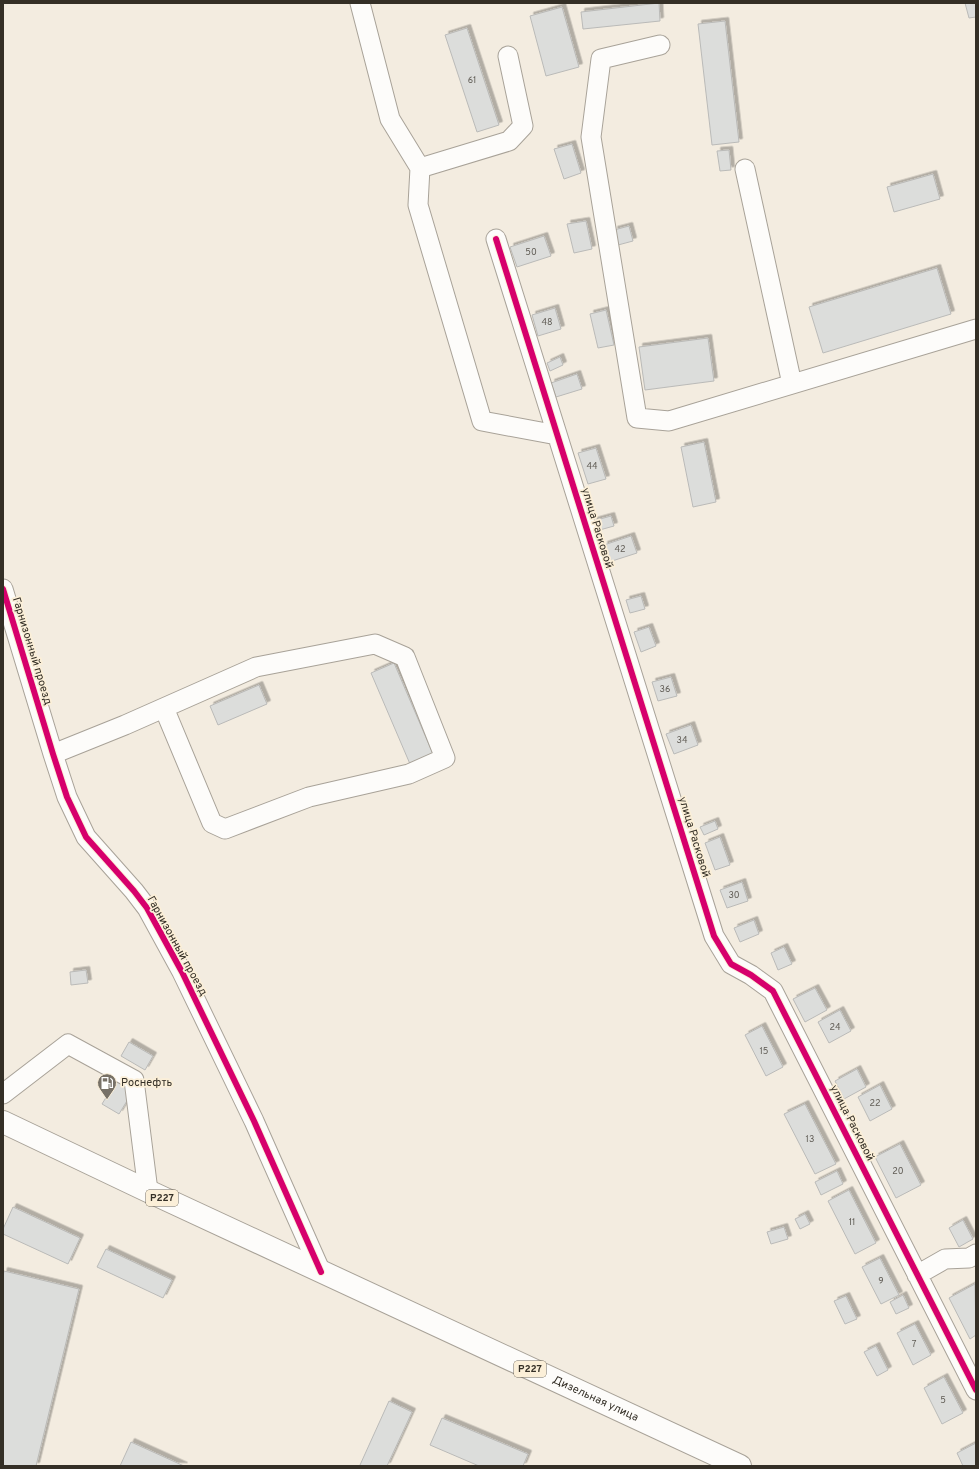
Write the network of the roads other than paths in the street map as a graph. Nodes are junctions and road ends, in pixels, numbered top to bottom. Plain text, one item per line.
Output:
1 (360, 3) edge
2 (660, 45) dead end
3 (508, 56) dead end
4 (420, 168) junction
5 (745, 169) dead end
6 (496, 239) dead end
7 (976, 329) edge
8 (792, 384) junction
9 (557, 435) junction
10 (3, 589) edge
11 (164, 708) junction
12 (53, 754) junction
13 (3, 1094) edge
14 (3, 1122) edge
15 (148, 1191) junction
16 (976, 1254) edge
17 (321, 1272) junction
18 (918, 1275) junction
19 (969, 1361) edge
20 (976, 1390) edge
21 (740, 1466) edge

1 - 4 street
2 - 8 street
3 - 4 street
4 - 9 street
5 - 8 street
6 - 9 street, улица Расковой
7 - 8 street
9 - 18 street, улица Расковой
10 - 12 street, Гарнизонный проезд
11 - 11 street
11 - 12 street
12 - 17 street, Гарнизонный проезд
13 - 15 street
14 - 15 main road, Р227
15 - 17 main road, Р227
16 - 18 street
17 - 21 main road, Дизельная улица / Р227
18 - 19 street, улица Расковой
19 - 20 street, улица Расковой

